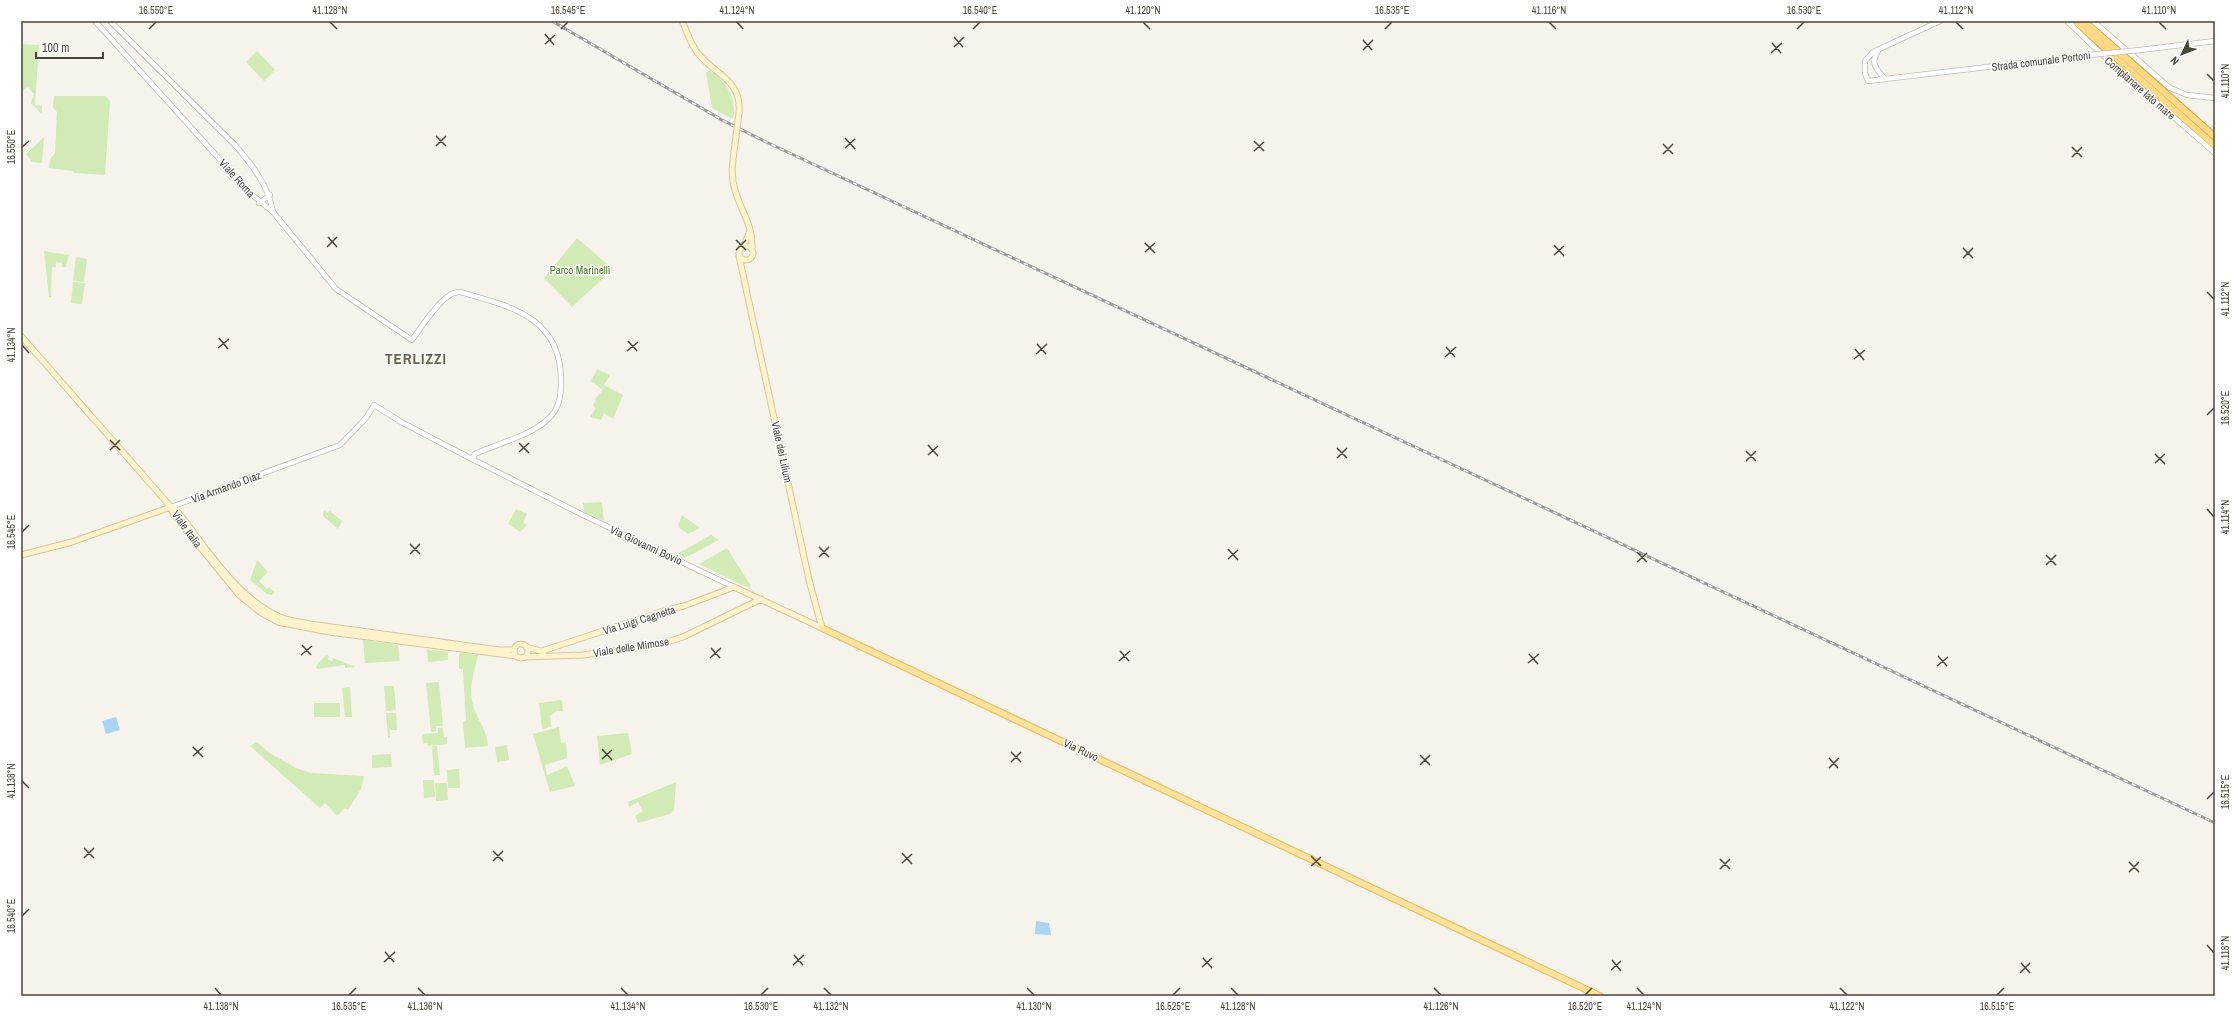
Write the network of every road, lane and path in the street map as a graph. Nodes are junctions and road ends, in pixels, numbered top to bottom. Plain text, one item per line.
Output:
1 (95, 21) edge
2 (110, 21) edge
3 (682, 21) edge
4 (1940, 21) edge
5 (2067, 21) edge
6 (2074, 21) edge
7 (2084, 21) edge
8 (2093, 21) edge
9 (2215, 41) edge
10 (1880, 48) junction
11 (1885, 79) junction
12 (2215, 98) edge
13 (2176, 103) junction
14 (2215, 132) edge
15 (2215, 137) edge
16 (2215, 146) edge
17 (2215, 153) edge
18 (270, 195) junction
19 (259, 203) junction
20 (273, 212) junction
21 (751, 228) junction
22 (744, 245) junction
23 (752, 249) junction
24 (739, 256) junction
25 (748, 260) junction
26 (744, 276) junction
27 (21, 336) edge
28 (374, 405) joint
29 (472, 459) junction
30 (171, 507) junction
31 (21, 555) edge
32 (734, 587) junction
33 (748, 593) junction
34 (761, 599) junction
35 (746, 606) junction
36 (822, 628) junction
37 (526, 647) junction
38 (514, 650) junction
39 (542, 651) junction
40 (516, 656) junction
41 (556, 656) junction
42 (524, 657) junction
43 (1600, 996) edge

1 - 19 street, Viale Roma
2 - 18 street, Viale Roma
3 - 21 main road, Viale dei Lilium, bridge
4 - 10 street
5 - 17 street, Complanare lato mare
6 - 16 highway
7 - 13 highway
8 - 12 street
9 - 11 street, Strada comunale Portoni, bridge
10 - 11 street
10 - 11 street, Strada comunale Portoni
13 - 14 highway
13 - 15 highway
18 - 19 street, Viale Roma
18 - 20 street
19 - 20 street
20 - 29 street
21 - 22 main road
21 - 23 main road, Viale dei Lilium
22 - 23 main road
22 - 24 main road
23 - 25 main road, Viale dei Lilium
24 - 25 main road
24 - 26 main road, Viale dei Lilium
25 - 26 main road, Viale dei Lilium
26 - 36 main road, Viale dei Lilium
27 - 30 main road
28 - 29 street, Via Giovanni Bovio
28 - 30 street, Via Armando Diaz
29 - 32 street, Via Giovanni Bovio
30 - 31 main road, Via Armando Diaz
30 - 38 main road, Viale Italia
30 - 40 main road, Viale Italia
32 - 33 main road, Via Giovanni Bovio
32 - 39 main road, Via Luigi Cagnetta
33 - 34 main road, Via Giovanni Bovio
33 - 35 main road
34 - 35 main road, Viale delle Mimose
34 - 36 main road, Via Giovanni Bovio
35 - 41 main road, Viale delle Mimose
36 - 43 main road, Via Ruvo
37 - 38 main road
37 - 39 main road, Viale delle Mimose
37 - 42 main road
38 - 40 main road
39 - 41 main road, Viale delle Mimose
40 - 42 main road
41 - 42 main road, Viale delle Mimose

